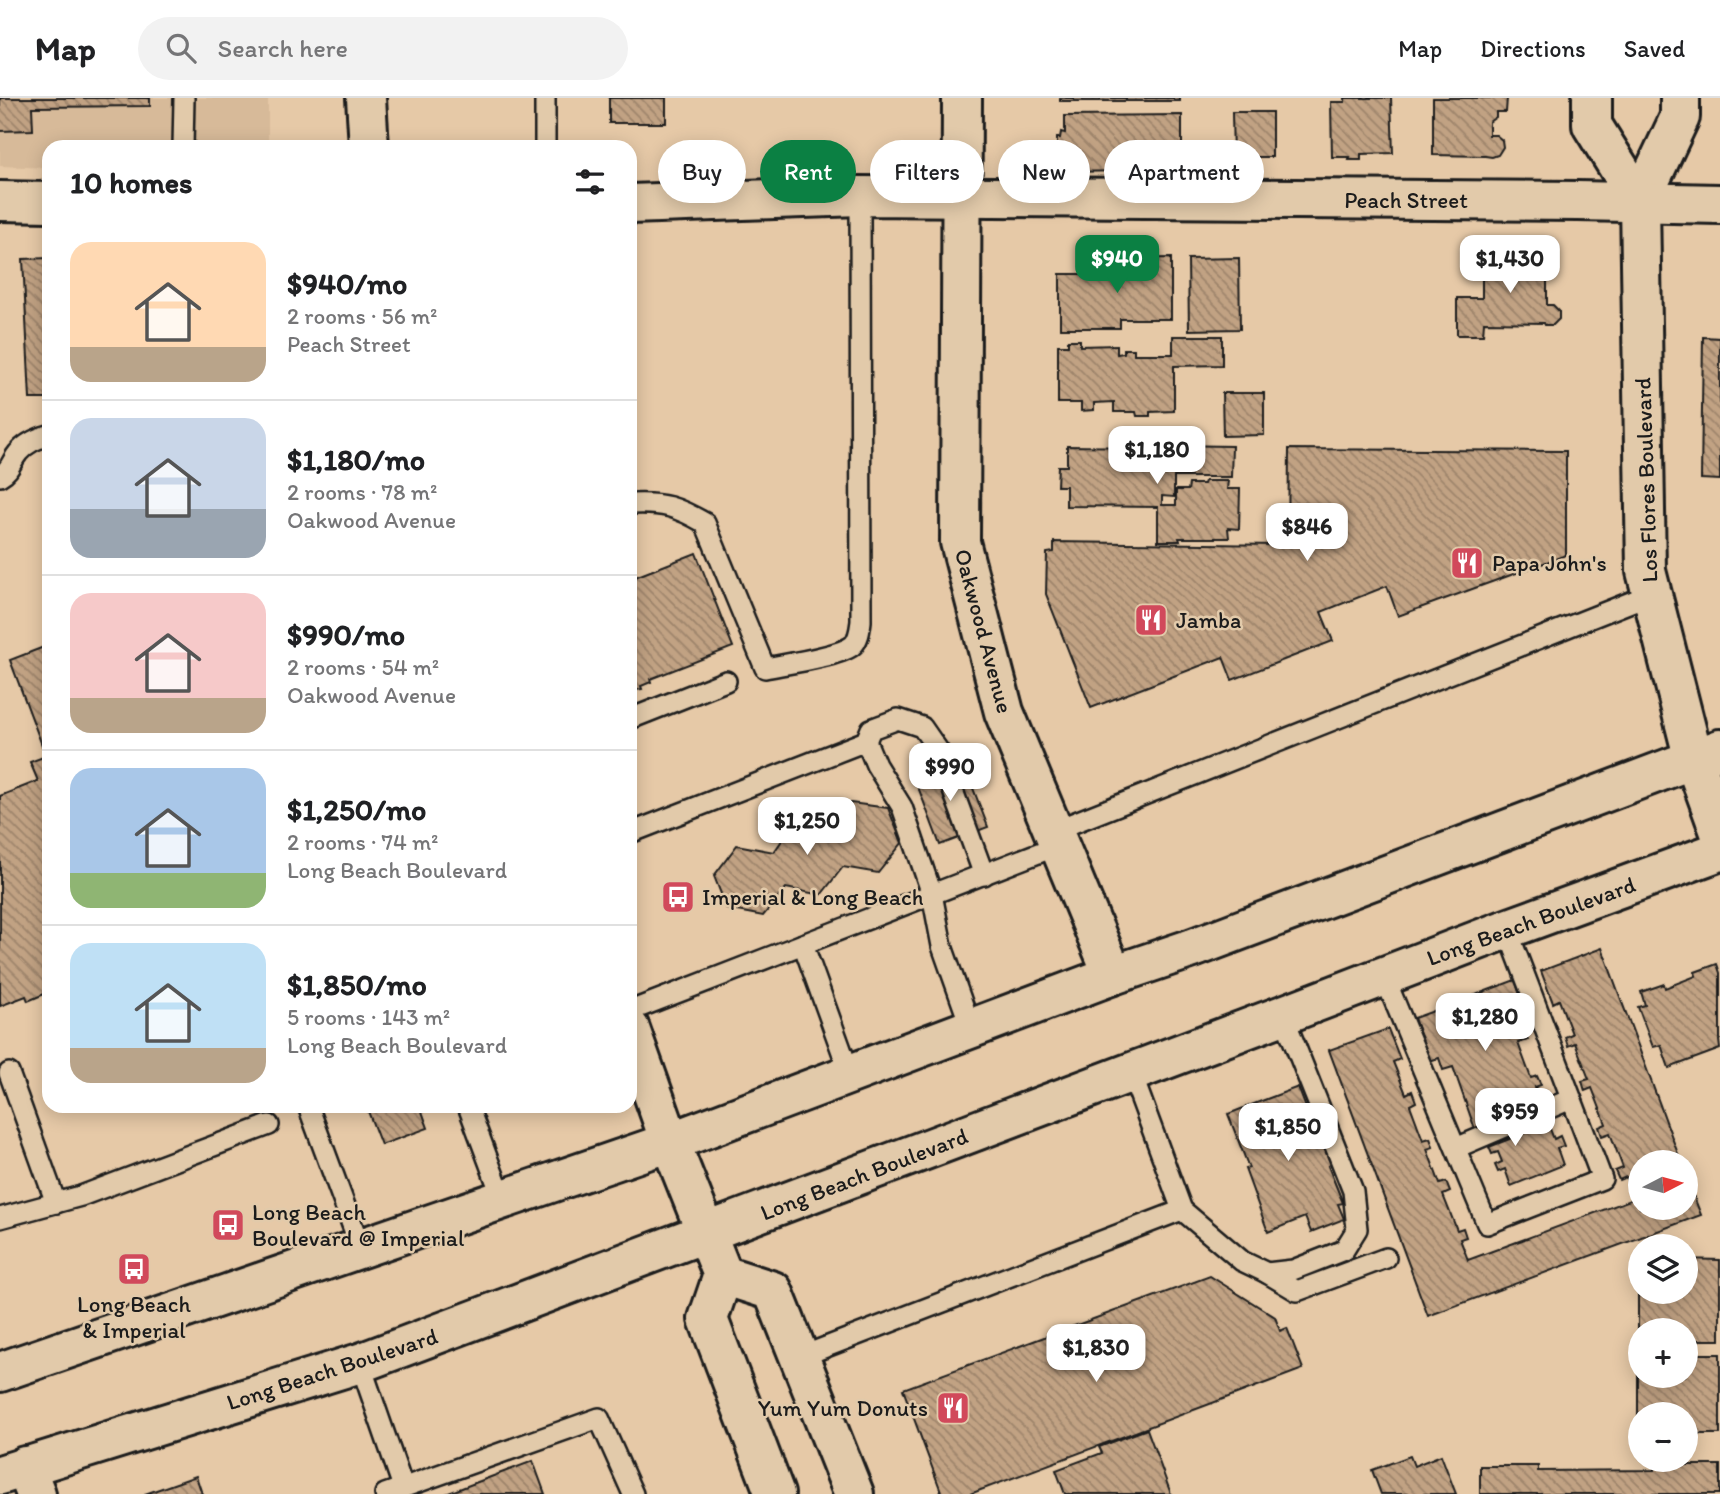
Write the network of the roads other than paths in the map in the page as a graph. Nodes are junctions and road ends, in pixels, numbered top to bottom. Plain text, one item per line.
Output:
1 (184, 98) edge
2 (366, 98) edge
3 (545, 98) edge
4 (962, 98) edge
5 (1592, 98) edge
6 (1680, 98) edge
7 (183, 140) edge
8 (369, 140) edge
9 (545, 140) edge
10 (962, 140) edge
11 (860, 197) junction
12 (870, 197) edge
13 (984, 197) edge
14 (0, 201) edge
15 (42, 202) edge
16 (1640, 202) junction
17 (961, 203) edge
18 (637, 204) edge
19 (1720, 204) edge
20 (42, 438) edge
21 (0, 476) edge
22 (637, 504) edge
23 (1651, 594) junction
24 (726, 681) dead end
25 (637, 716) edge
26 (866, 741) junction
27 (1707, 755) edge
28 (637, 830) edge
29 (1720, 832) edge
30 (1056, 838) junction
31 (1720, 851) edge
32 (984, 874) junction
33 (932, 894) junction
34 (1507, 929) junction
35 (803, 944) junction
36 (1113, 975) junction
37 (1384, 976) junction
38 (637, 1008) edge
39 (1283, 1015) junction
40 (971, 1028) junction
41 (637, 1049) edge
42 (1131, 1072) junction
43 (9, 1073) dead end
44 (850, 1074) junction
45 (1571, 1099) junction
46 (311, 1113) edge
47 (471, 1113) edge
48 (269, 1125) dead end
49 (670, 1142) junction
50 (1456, 1148) junction
51 (503, 1199) junction
52 (56, 1203) junction
53 (1182, 1210) junction
54 (0, 1218) edge
55 (707, 1233) junction
56 (361, 1249) junction
57 (1386, 1258) dead end
58 (1267, 1273) junction
59 (723, 1275) junction
60 (800, 1357) junction
61 (360, 1363) junction
62 (0, 1372) edge
63 (20, 1478) edge
64 (394, 1491) edge
65 (633, 1494) edge
66 (775, 1494) edge
67 (854, 1494) edge

1 - 7 lane
2 - 8 main road
3 - 9 lane
4 - 10 main road, Oakwood Avenue
5 - 16 main road
6 - 16 main road, Los Flores Boulevard
11 - 12 main road, Peach Street
11 - 18 main road, Peach Street
11 - 22 lane
13 - 16 main road, Peach Street
14 - 15 main road
16 - 19 main road, Peach Street
16 - 23 main road, Los Flores Boulevard
17 - 30 main road, Oakwood Avenue
20 - 21 lane
23 - 27 main road, Los Flores Boulevard
23 - 30 lane
24 - 25 lane
26 - 28 lane
26 - 32 lane
26 - 33 lane
27 - 29 main road, Los Flores Boulevard
27 - 36 main road
30 - 32 lane
30 - 36 main road, Oakwood Avenue
31 - 34 main road, Long Beach Boulevard
32 - 33 lane
33 - 35 lane
33 - 40 lane
34 - 37 main road, Long Beach Boulevard
34 - 45 lane
35 - 38 lane
35 - 44 lane
36 - 40 main road
37 - 39 main road, Long Beach Boulevard
37 - 50 lane
39 - 42 main road, Long Beach Boulevard
39 - 58 lane
40 - 44 main road
41 - 49 main road
42 - 53 lane
42 - 55 main road, Long Beach Boulevard
43 - 52 lane
44 - 49 main road
45 - 50 lane
45 - 50 lane
46 - 56 lane
47 - 51 lane
48 - 52 lane
49 - 51 main road
49 - 55 main road
51 - 56 main road
52 - 54 lane
53 - 58 lane
53 - 60 lane
55 - 59 main road
55 - 61 main road, Long Beach Boulevard
56 - 62 main road
57 - 58 lane
59 - 60 main road
59 - 66 main road
60 - 67 main road
61 - 63 main road, Long Beach Boulevard
61 - 64 lane
64 - 65 lane

